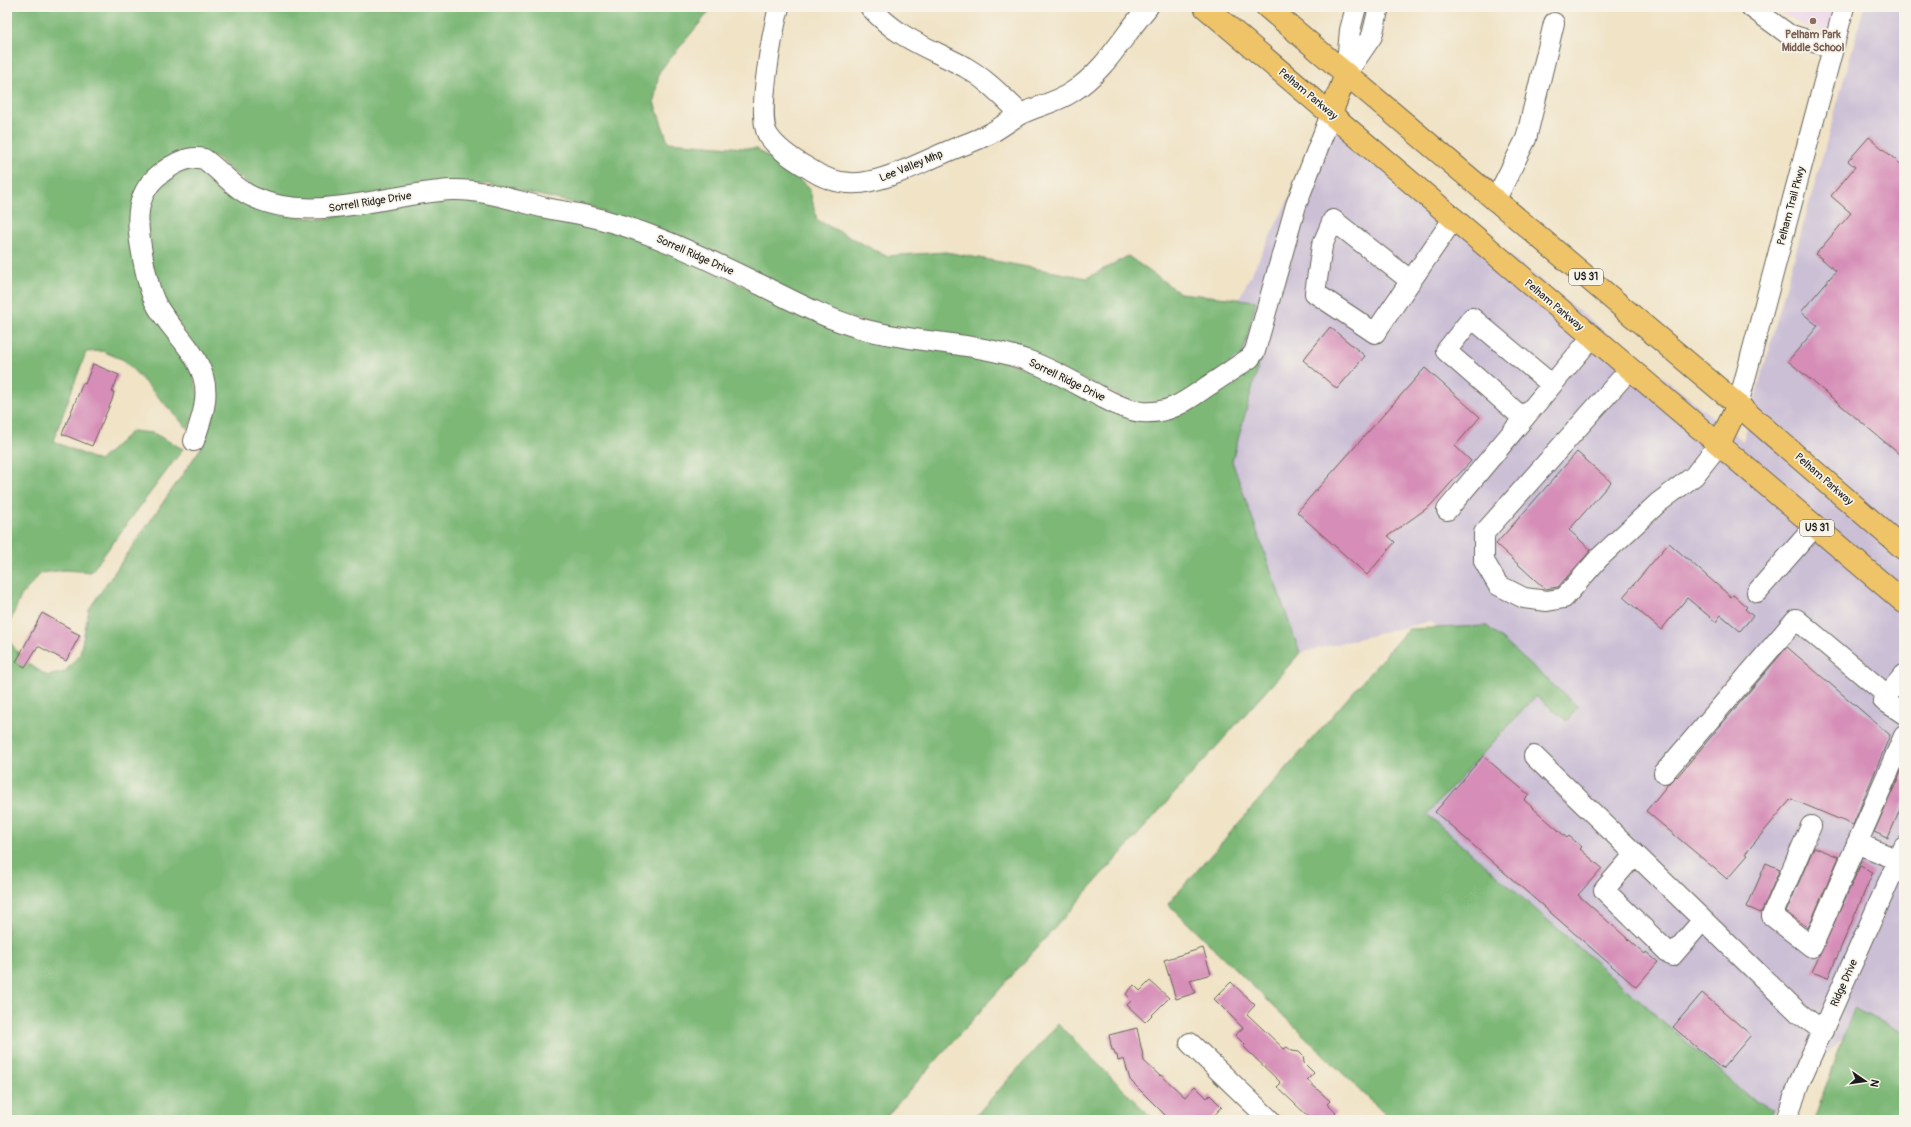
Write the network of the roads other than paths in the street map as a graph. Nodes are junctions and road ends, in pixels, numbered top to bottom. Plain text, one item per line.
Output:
1 (778, 7) edge
2 (870, 7) edge
3 (1148, 7) edge
4 (1205, 7) edge
5 (1267, 7) edge
6 (1356, 7) edge
7 (1379, 7) edge
8 (1751, 7) edge
9 (1844, 7) edge
10 (1554, 23) dead end
11 (1833, 48) junction
12 (1346, 74) junction
13 (1021, 114) junction
14 (1331, 114) junction
15 (1495, 201) junction
16 (1454, 218) junction
17 (1411, 282) junction
18 (1592, 336) junction
19 (1630, 369) junction
20 (1552, 384) junction
21 (1738, 405) junction
22 (1523, 418) junction
23 (194, 441) dead end
24 (1719, 444) junction
25 (1447, 510) dead end
26 (1815, 526) junction
27 (1904, 549) edge
28 (1757, 592) dead end
29 (1904, 602) edge
30 (1904, 674) edge
31 (1887, 695) junction
32 (1904, 714) edge
33 (1904, 736) edge
34 (1534, 756) dead end
35 (1664, 773) dead end
36 (1812, 826) dead end
37 (1857, 843) junction
38 (1635, 854) junction
39 (1902, 855) edge
40 (1703, 920) junction
41 (1822, 1031) junction
42 (1190, 1043) dead end
43 (1270, 1120) edge
44 (1786, 1120) edge

1 - 13 street, Lee Valley Mhp
2 - 13 street
3 - 13 street, Lee Valley Mhp
4 - 14 main road, Pelham Parkway / US 31
5 - 12 main road, Pelham Parkway / US 31
6 - 12 street
7 - 12 street
8 - 11 street
9 - 11 street, Pelham Trail Pkwy
10 - 15 street
11 - 21 street, Pelham Trail Pkwy
12 - 14 main road
12 - 15 main road, Pelham Parkway / US 31
14 - 16 main road, Pelham Parkway / US 31
14 - 23 street, Sorrell Ridge Drive
15 - 21 main road, Pelham Parkway / US 31
16 - 17 street
16 - 18 main road, Pelham Parkway / US 31
17 - 17 street
18 - 19 main road, Pelham Parkway / US 31
18 - 20 street
19 - 24 main road, Pelham Parkway / US 31
19 - 24 street
20 - 22 street
20 - 22 street
21 - 24 main road
21 - 27 main road, Pelham Parkway / US 31
22 - 25 street
24 - 26 main road, Pelham Parkway / US 31
26 - 28 street
26 - 29 main road, Pelham Parkway / US 31
30 - 31 street
31 - 32 street
31 - 35 street
33 - 37 street
34 - 38 street
36 - 37 street
37 - 39 street
38 - 40 street
38 - 40 street
39 - 41 street, Ridge Drive
40 - 41 street
41 - 44 street, Ridge Drive
42 - 43 street

